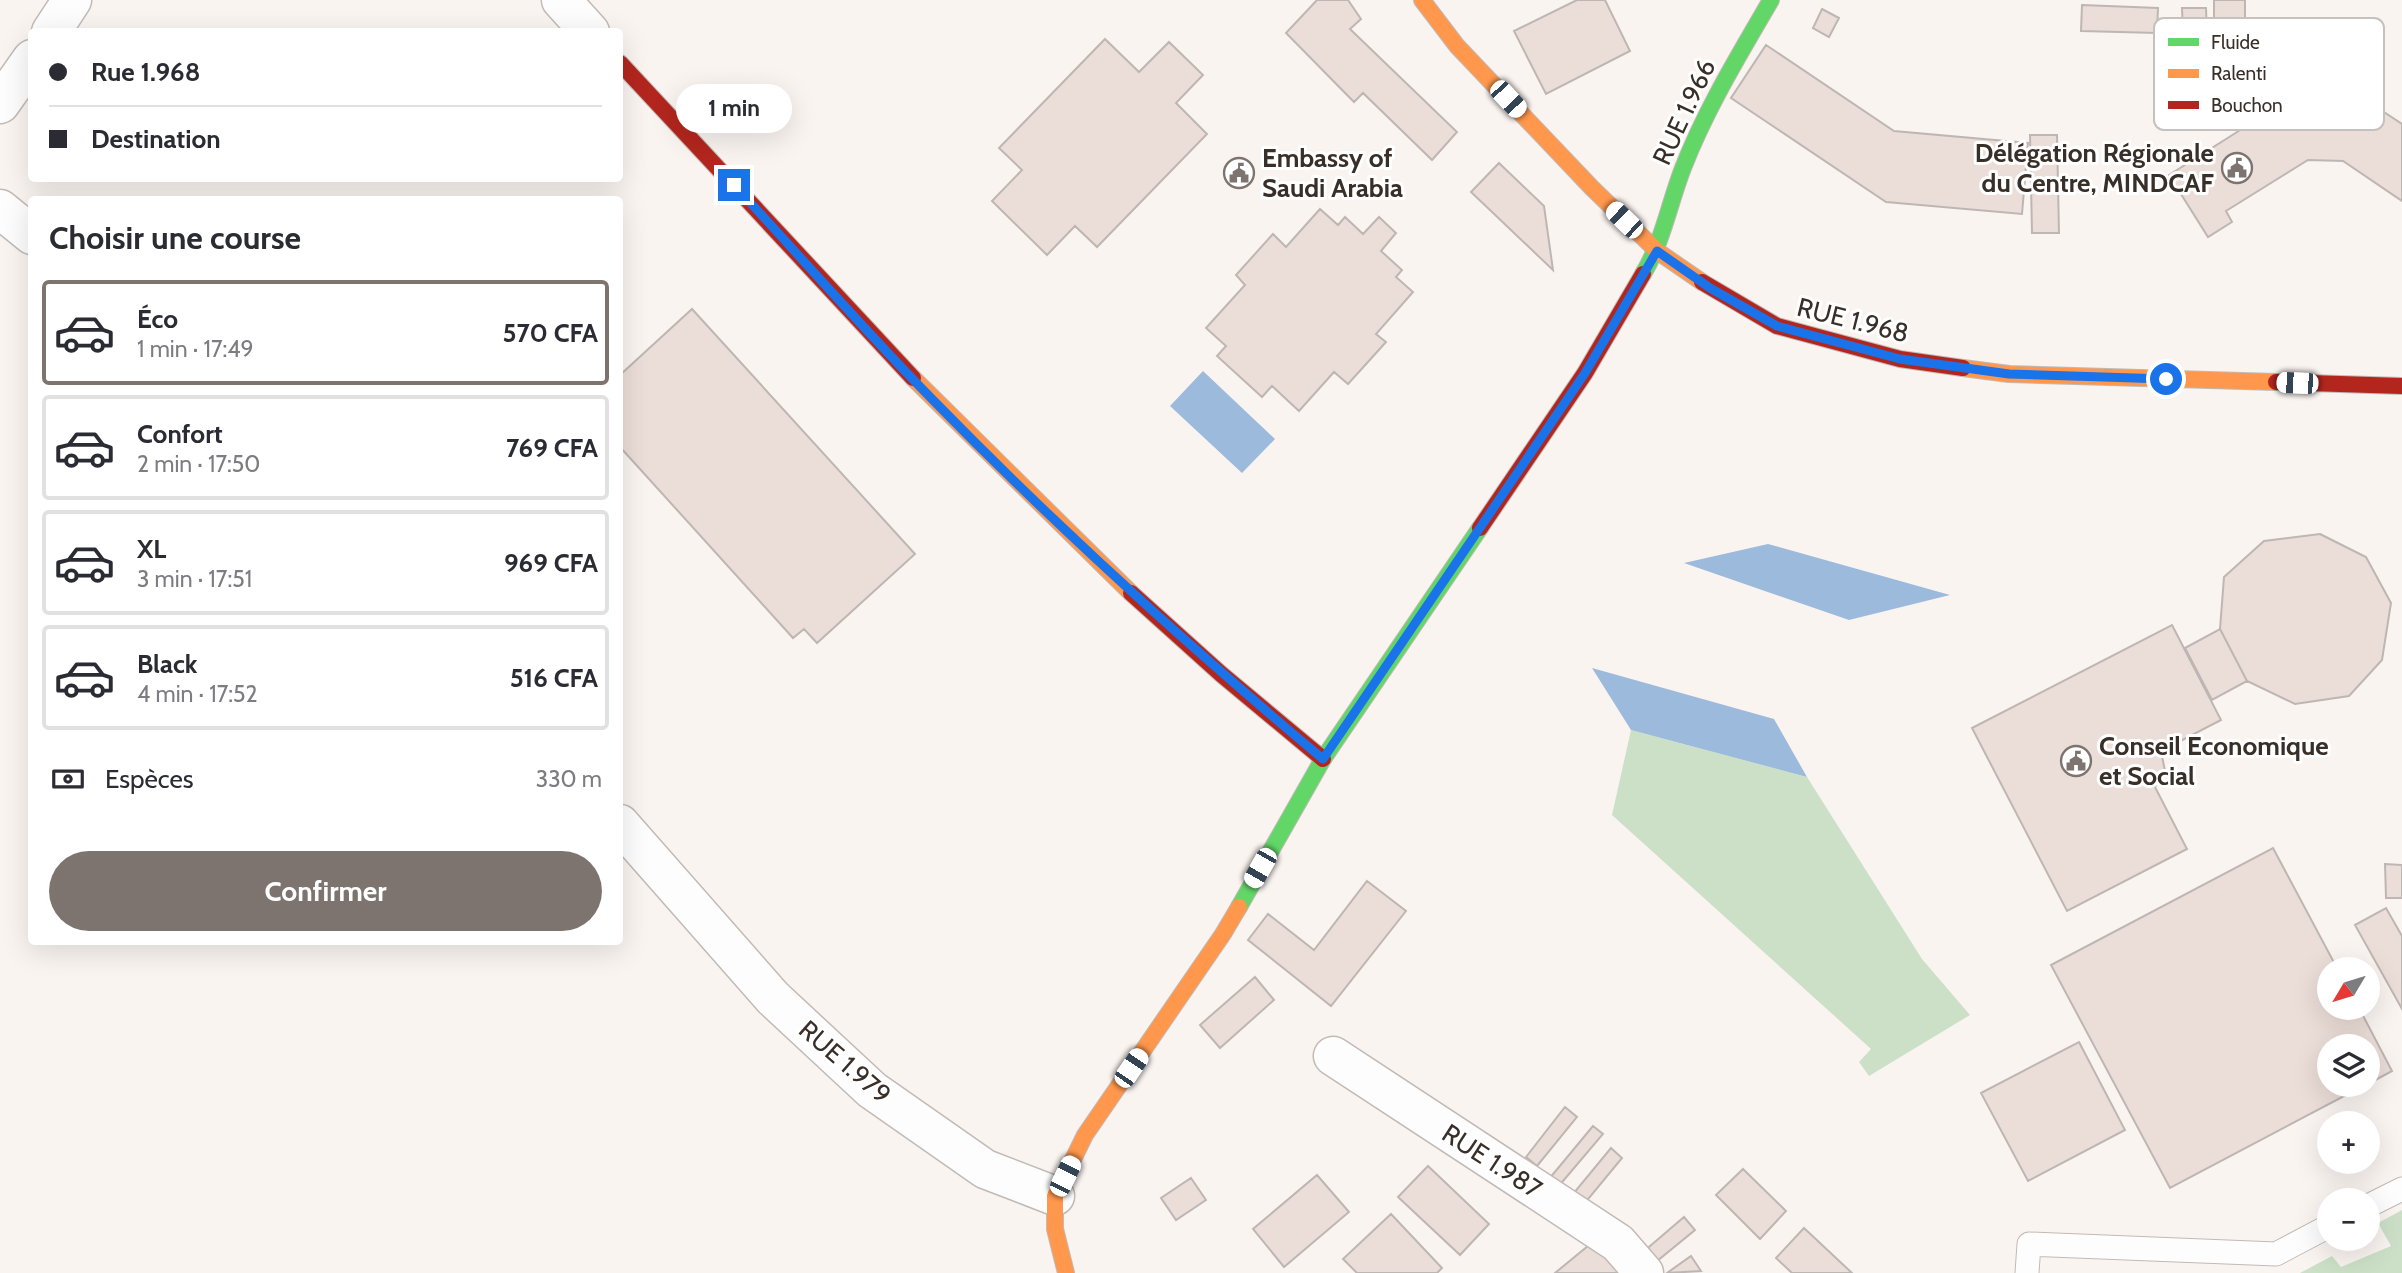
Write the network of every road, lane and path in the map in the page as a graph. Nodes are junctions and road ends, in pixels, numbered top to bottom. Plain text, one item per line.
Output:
1 (72, 0) edge
2 (561, 0) edge
3 (1422, 0) edge
4 (1771, 0) edge
5 (54, 28) edge
6 (586, 28) edge
7 (28, 65) edge
8 (623, 66) edge
9 (0, 104) edge
10 (0, 209) edge
11 (28, 232) edge
12 (1657, 251) junction
13 (2402, 386) edge
14 (1323, 759) junction
15 (623, 827) edge
16 (1333, 1056) dead end
17 (2402, 1189) edge
18 (1055, 1196) junction
19 (2380, 1200) edge
20 (2317, 1232) edge
21 (1066, 1273) edge
22 (1644, 1273) edge
23 (2027, 1273) edge

1 - 5 street
2 - 6 street
3 - 12 street, RUE 1.968
4 - 12 street, RUE 1.966
7 - 9 street
8 - 14 street
10 - 11 street
12 - 13 street, RUE 1.968
12 - 14 street, RUE 1.966
14 - 18 street, RUE 1.966
15 - 18 street, RUE 1.979
16 - 22 street, RUE 1.987
17 - 19 lane
18 - 21 street
20 - 23 lane

